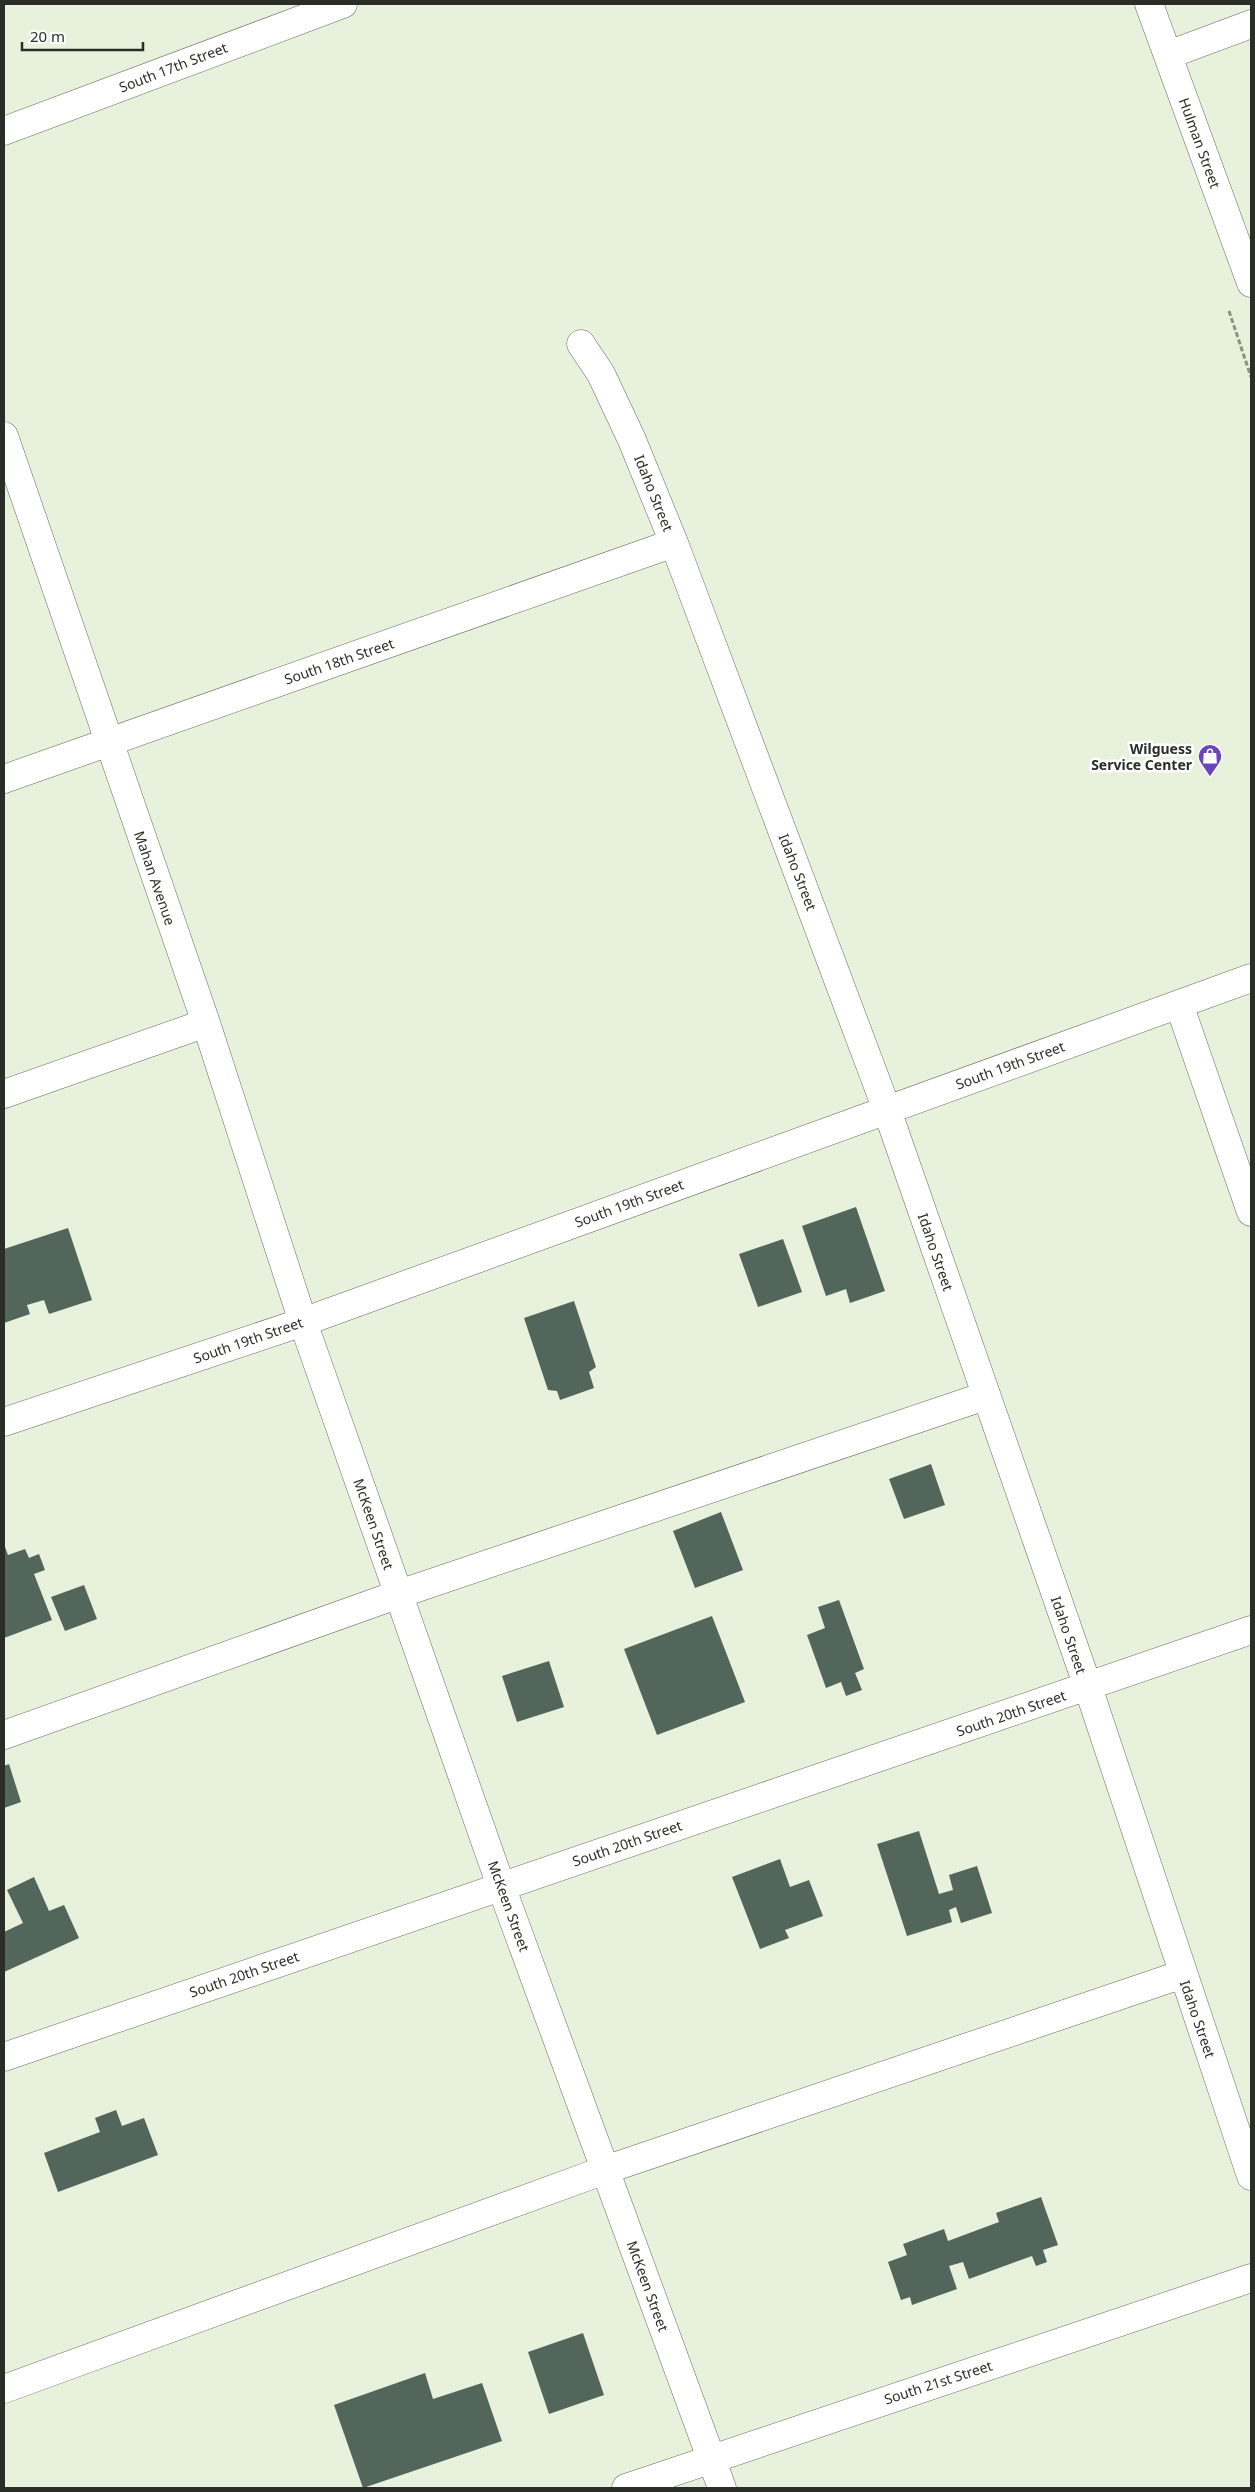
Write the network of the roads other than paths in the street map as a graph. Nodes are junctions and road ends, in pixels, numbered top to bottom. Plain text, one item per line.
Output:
1 (343, 4) edge
2 (1149, 4) edge
3 (1251, 24) edge
4 (1168, 55) junction
5 (4, 131) edge
6 (1251, 283) edge
7 (580, 344) dead end
8 (4, 436) edge
9 (674, 543) junction
10 (108, 742) junction
11 (4, 779) edge
12 (1251, 978) edge
13 (1179, 1004) junction
14 (206, 1023) junction
15 (4, 1094) edge
16 (887, 1110) junction
17 (1251, 1212) edge
18 (303, 1322) junction
19 (985, 1396) junction
20 (4, 1422) edge
21 (399, 1594) junction
22 (1251, 1630) edge
23 (1088, 1687) junction
24 (4, 1735) edge
25 (501, 1886) junction
26 (1184, 1974) junction
27 (4, 2056) edge
28 (606, 2170) junction
29 (1251, 2176) edge
30 (1251, 2278) edge
31 (4, 2389) edge
32 (711, 2458) junction
33 (626, 2488) edge
34 (722, 2488) edge

1 - 5 street, South 17th Street
2 - 4 street, Hulman Street
3 - 4 street
4 - 6 street, Hulman Street
7 - 9 street, Idaho Street
8 - 10 street, Mahan Avenue
9 - 10 street, South 18th Street
9 - 16 street, Idaho Street
10 - 11 street, South 18th Street
10 - 14 street, Mahan Avenue
12 - 13 street, South 19th Street
13 - 16 street, South 19th Street
13 - 17 street
14 - 15 street
14 - 18 street, Mahan Avenue
16 - 18 street, South 19th Street
16 - 19 street, Idaho Street
18 - 20 street, South 19th Street
18 - 21 street, McKeen Street
19 - 21 street
19 - 23 street, Idaho Street
21 - 24 street
21 - 25 street, McKeen Street
22 - 23 street, South 20th Street
23 - 25 street, South 20th Street
23 - 26 street, Idaho Street
25 - 27 street, South 20th Street
25 - 28 street, McKeen Street
26 - 28 street
26 - 29 street, Idaho Street
28 - 31 street
28 - 32 street, McKeen Street
30 - 32 street, South 21st Street
32 - 33 street, South 21st Street
32 - 34 street, McKeen Street

